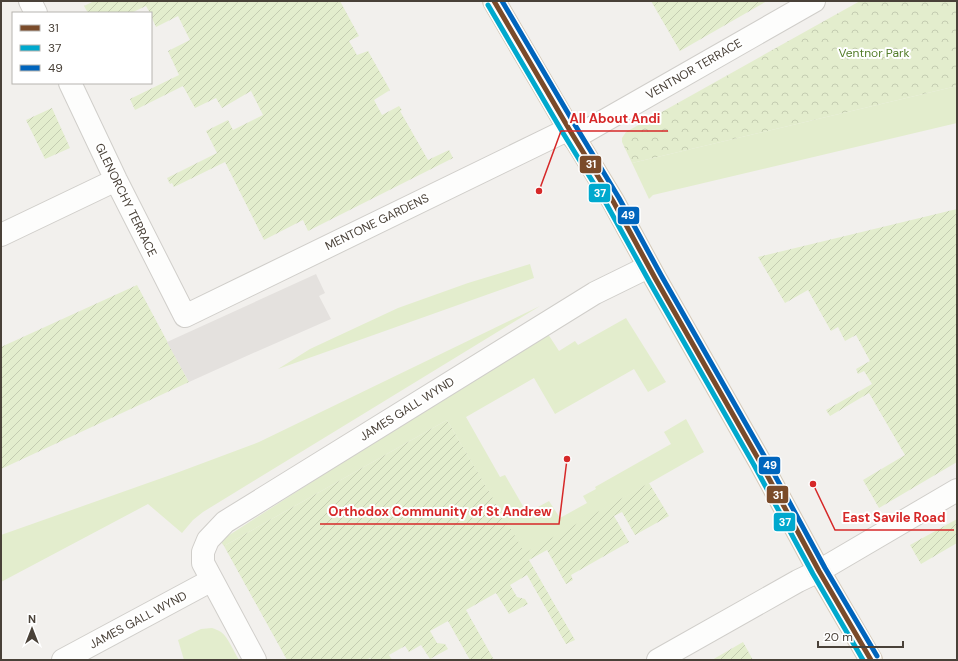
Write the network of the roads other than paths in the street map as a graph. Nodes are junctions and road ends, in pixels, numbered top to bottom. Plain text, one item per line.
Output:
1 (30, 1) edge
2 (494, 1) edge
3 (814, 1) edge
4 (36, 12) edge
5 (70, 84) edge
6 (571, 133) junction
7 (116, 180) junction
8 (1, 234) edge
9 (646, 262) junction
10 (185, 316) joint
11 (957, 490) edge
12 (820, 571) junction
13 (212, 580) junction
14 (63, 660) edge
15 (255, 660) edge
16 (658, 660) edge
17 (871, 660) edge

1 - 4 street
2 - 6 main road
3 - 6 street, VENTNOR TERRACE
5 - 7 street, GLENORCHY TERRACE
6 - 9 main road
6 - 10 street, MENTONE GARDENS
7 - 8 street
7 - 10 street, GLENORCHY TERRACE
9 - 12 main road
9 - 13 street, JAMES GALL WYND
11 - 12 street
12 - 16 street
12 - 17 main road
13 - 14 street, JAMES GALL WYND
13 - 15 street, JAMES GALL WYND

